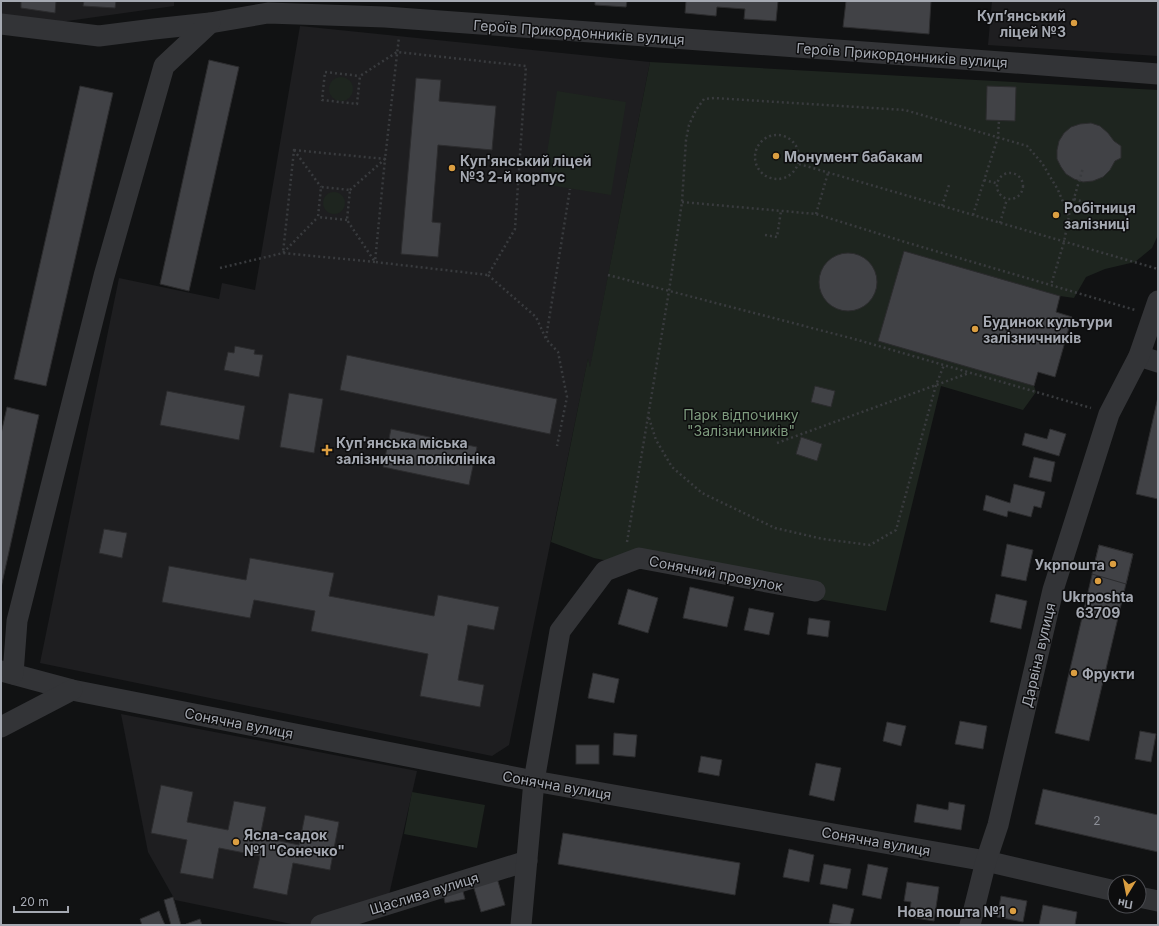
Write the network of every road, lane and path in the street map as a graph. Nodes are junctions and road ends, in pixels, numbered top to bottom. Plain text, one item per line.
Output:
1 (391, 12) edge
2 (210, 23) junction
3 (1, 24) edge
4 (397, 52) junction
5 (1158, 74) edge
6 (360, 76) junction
7 (999, 120) dead end
8 (998, 137) junction
9 (294, 150) junction
10 (385, 159) junction
11 (799, 164) junction
12 (1083, 168) dead end
13 (828, 173) junction
14 (984, 180) junction
15 (996, 183) junction
16 (948, 185) dead end
17 (321, 187) junction
18 (570, 189) dead end
19 (350, 190) junction
20 (1008, 199) junction
21 (1074, 199) junction
22 (682, 202) junction
23 (942, 206) junction
24 (1100, 207) dead end
25 (781, 211) junction
26 (816, 214) junction
27 (973, 215) junction
28 (1069, 216) junction
29 (318, 217) junction
30 (347, 220) junction
31 (1000, 223) junction
32 (765, 235) dead end
33 (1064, 242) junction
34 (283, 253) junction
35 (375, 262) junction
36 (220, 268) dead end
37 (1158, 269) edge
38 (488, 275) junction
39 (608, 275) dead end
40 (1051, 285) junction
41 (670, 291) junction
42 (1156, 308) edge
43 (546, 339) junction
44 (1148, 359) edge
45 (944, 365) junction
46 (969, 373) junction
47 (936, 385) junction
48 (1109, 414) junction
49 (648, 418) junction
50 (777, 443) dead end
51 (557, 446) dead end
52 (624, 564) junction
53 (815, 591) dead end
54 (7, 673) edge
55 (72, 690) junction
56 (1, 727) edge
57 (534, 781) junction
58 (527, 861) junction
59 (986, 861) junction
60 (1107, 889) edge
61 (1147, 899) edge
62 (1158, 901) edge
63 (321, 925) edge
64 (521, 925) edge
65 (970, 925) edge

1 - 2 street, Героїв Прикордонників вулиця
1 - 4 path
1 - 5 street, Героїв Прикордонників вулиця
2 - 3 street, Героїв Прикордонників вулиця
2 - 54 street
4 - 6 path
4 - 10 path
4 - 38 path
6 - 6 path
7 - 8 path
8 - 14 path
8 - 22 path
8 - 28 path
9 - 10 path
9 - 17 path
9 - 34 path
10 - 19 path
10 - 35 path
11 - 11 path
11 - 13 path
12 - 21 path
13 - 23 path
13 - 26 path
14 - 15 path
14 - 27 path
15 - 20 path
15 - 20 path
16 - 23 path
17 - 19 path
17 - 29 path
18 - 43 path
19 - 30 path
20 - 31 path
21 - 24 path
21 - 28 path
22 - 25 path
22 - 41 path
23 - 27 path
25 - 26 path
25 - 32 path
26 - 40 path
27 - 31 path
28 - 33 path
29 - 30 path
29 - 34 path
30 - 35 path
31 - 33 path
33 - 37 path
33 - 40 path
34 - 35 path
34 - 36 path
35 - 38 path
38 - 43 path
39 - 41 path
40 - 42 path
41 - 45 path
41 - 49 path
42 - 44 street, Дарвіна вулиця
43 - 51 path
44 - 48 street, Дарвіна вулиця
45 - 46 path
45 - 47 path
46 - 47 path
46 - 48 path
47 - 49 path
47 - 50 path
48 - 59 street, Дарвіна вулиця
49 - 52 path
52 - 53 street, Сонячний провулок
52 - 57 street, Сонячний провулок
54 - 55 street, Сонячна вулиця
55 - 56 street
55 - 57 street, Сонячна вулиця
57 - 58 street, Сонячний провулок
57 - 59 street, Сонячна вулиця
58 - 63 street, Щаслива вулиця
58 - 64 street, Сонячний провулок
59 - 60 street, Сонячна вулиця
59 - 65 street, Дарвіна вулиця
61 - 62 street

